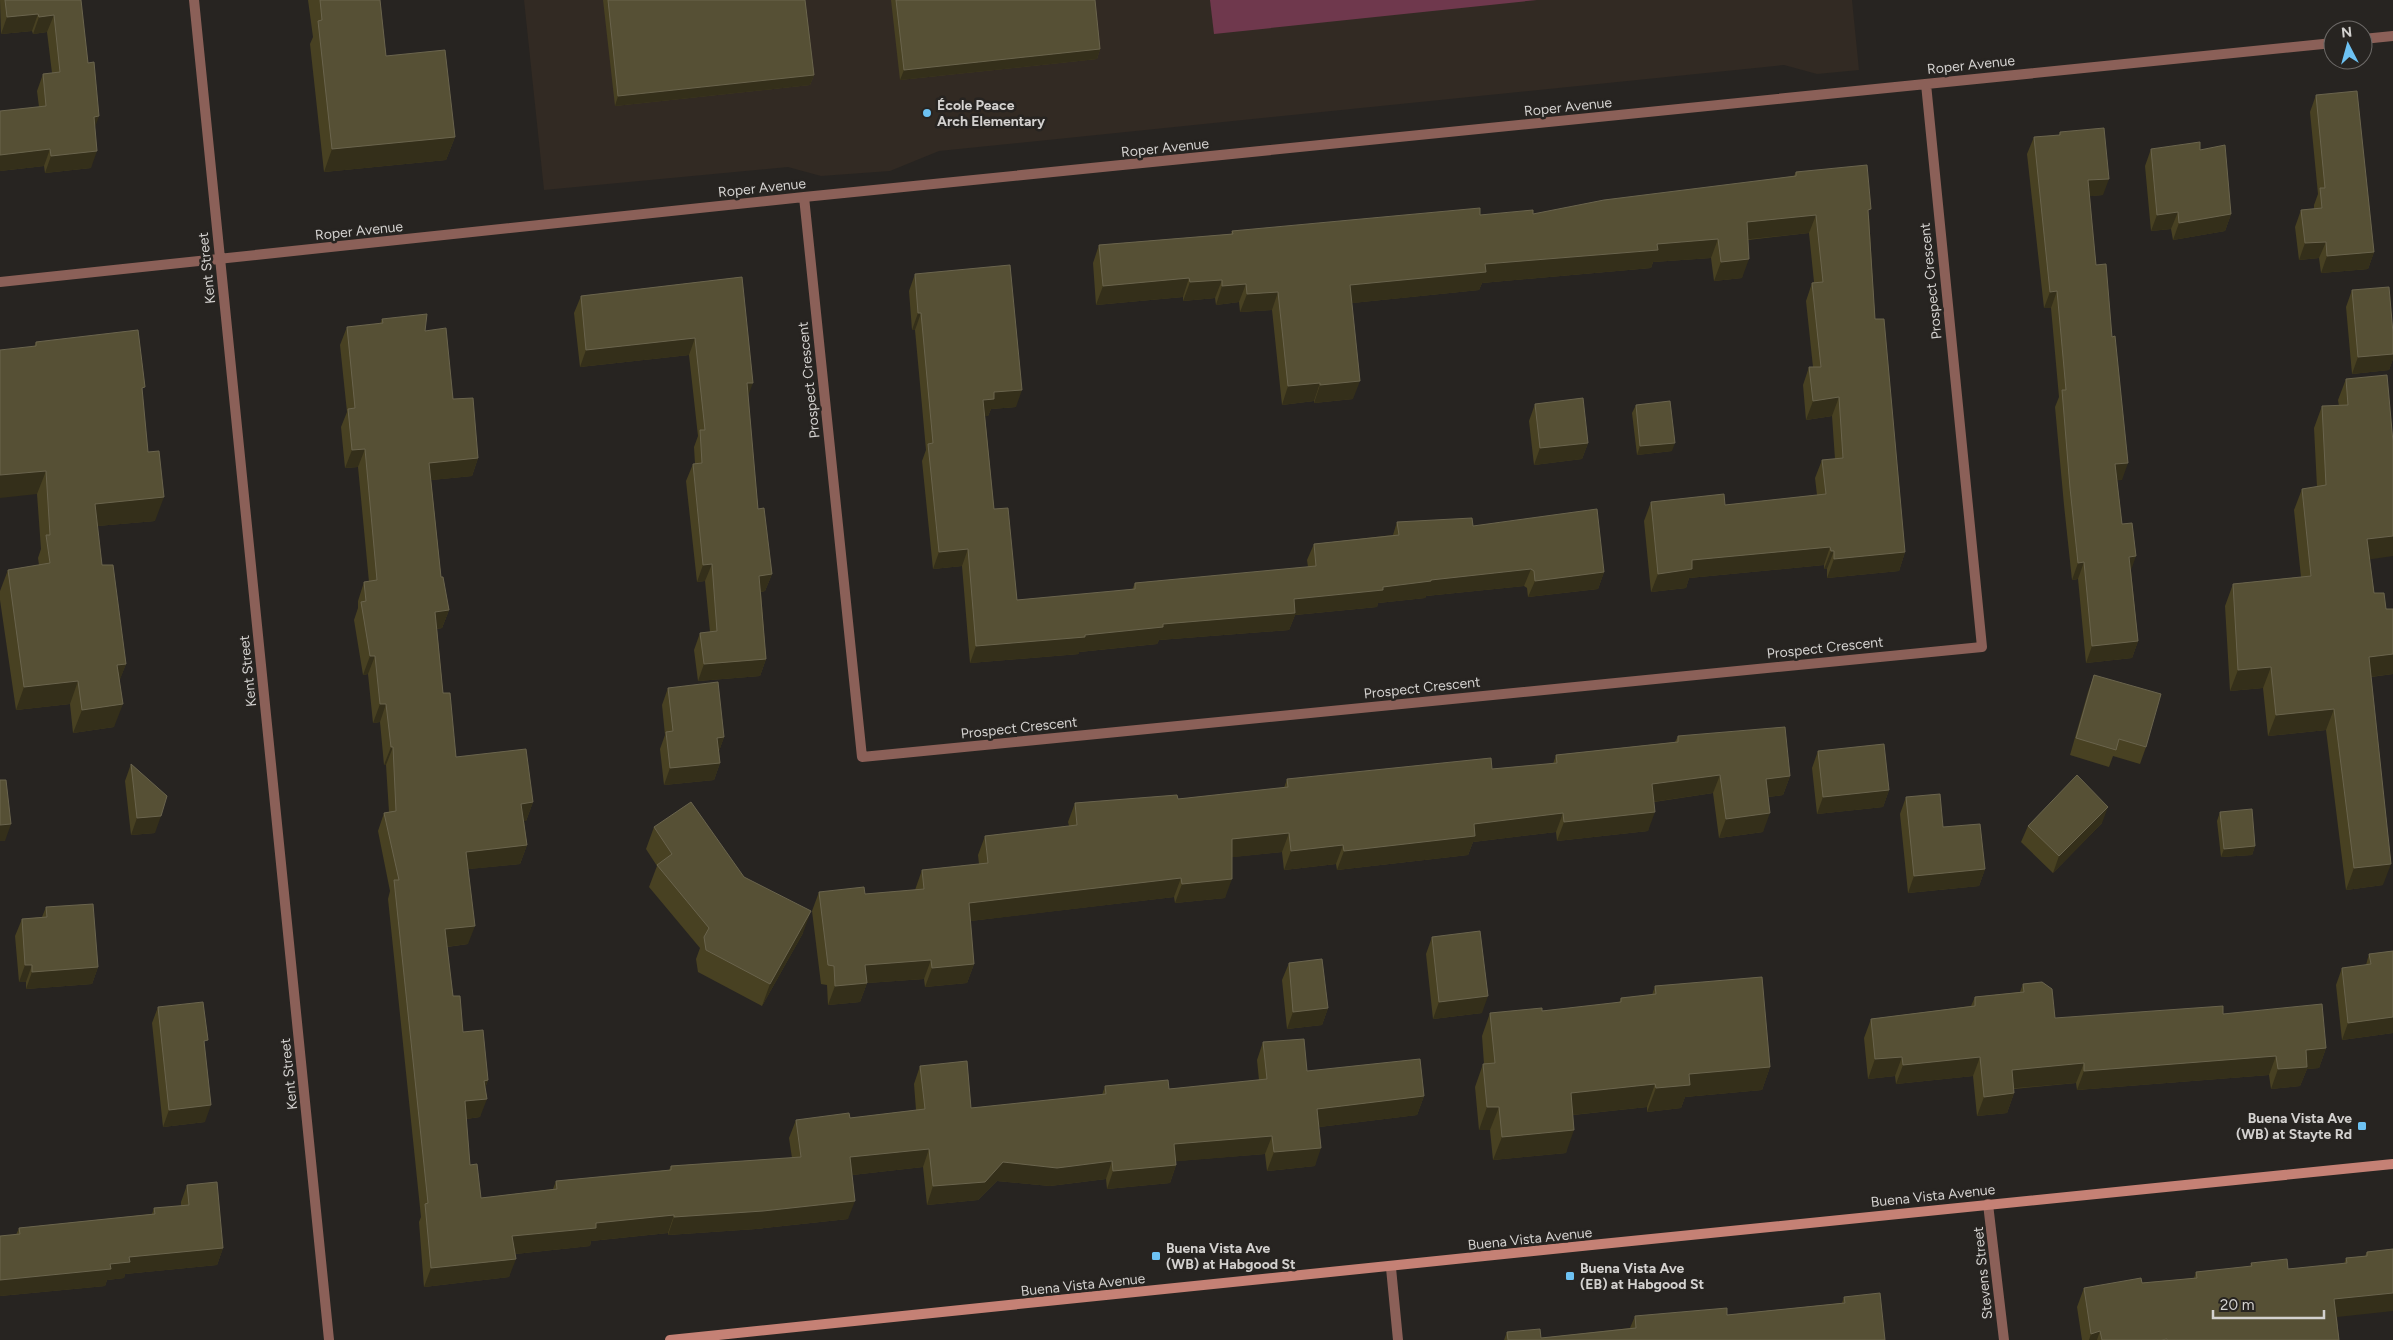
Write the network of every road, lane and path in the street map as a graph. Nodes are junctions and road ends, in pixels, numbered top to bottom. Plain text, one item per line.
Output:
1 (194, 0) edge
2 (2393, 36) edge
3 (2373, 39) edge
4 (2323, 43) edge
5 (1926, 84) junction
6 (804, 197) junction
7 (220, 260) junction
8 (0, 282) edge
9 (2393, 1164) edge
10 (1988, 1204) junction
11 (1391, 1268) junction
12 (329, 1340) edge
13 (670, 1340) edge
14 (1398, 1340) edge
15 (2004, 1340) edge

1 - 7 street, Kent Street
2 - 3 street
4 - 5 street, Roper Avenue
5 - 6 street, Roper Avenue
5 - 6 street, Prospect Crescent
6 - 7 street, Roper Avenue
7 - 8 street, Roper Avenue
7 - 12 street, Kent Street
9 - 10 street, Buena Vista Avenue
10 - 11 street, Buena Vista Avenue
10 - 15 street, Stevens Street
11 - 13 street, Buena Vista Avenue
11 - 14 street

